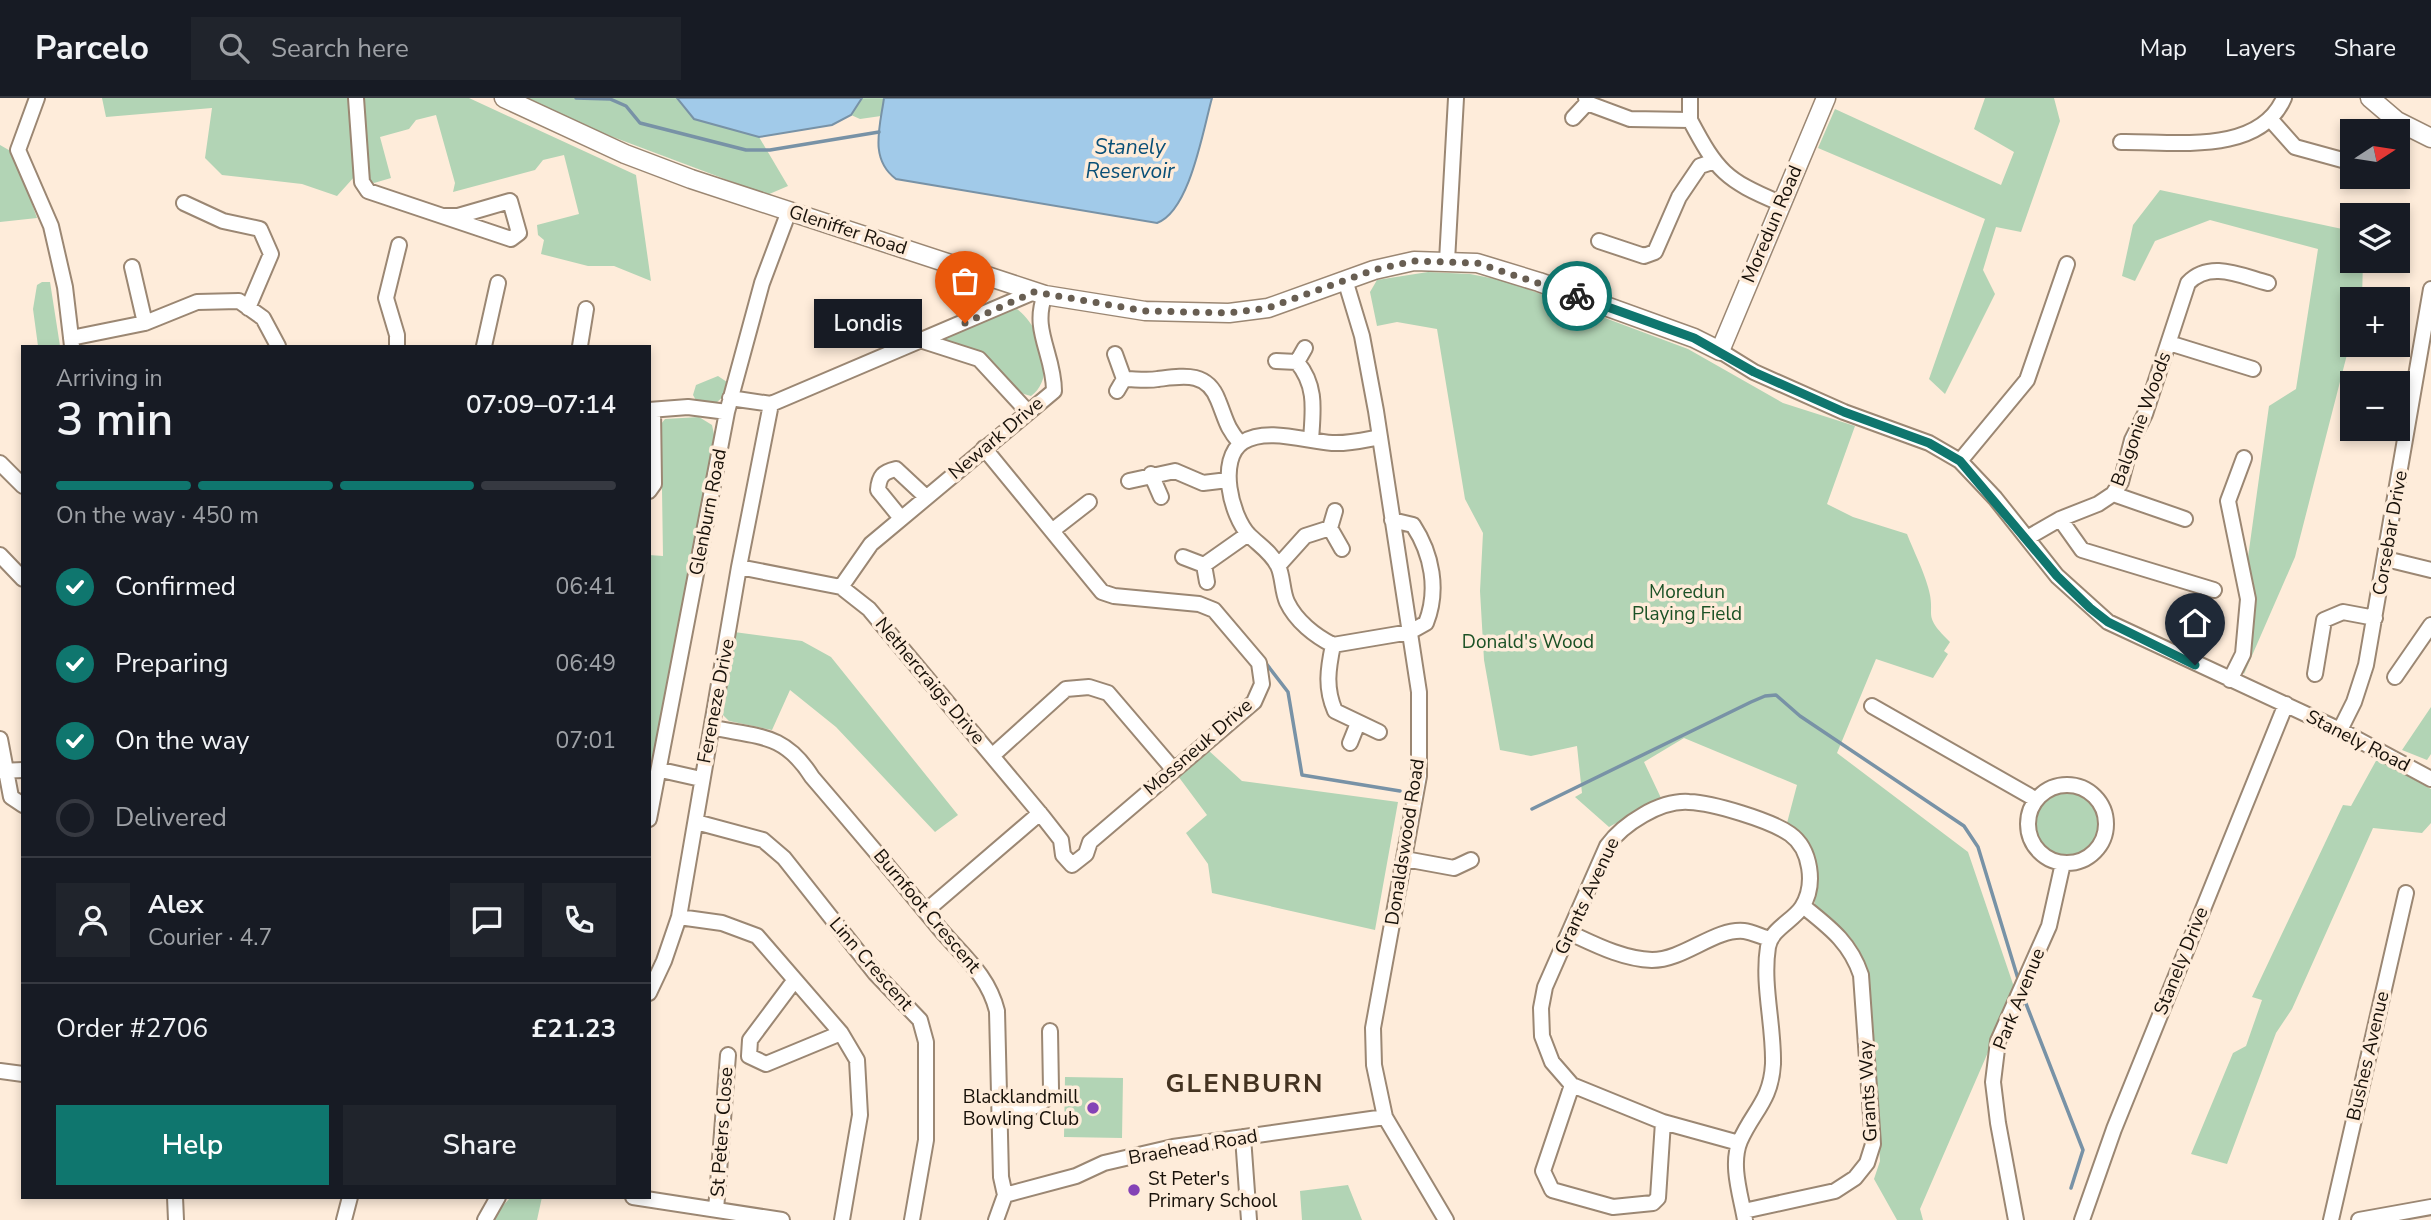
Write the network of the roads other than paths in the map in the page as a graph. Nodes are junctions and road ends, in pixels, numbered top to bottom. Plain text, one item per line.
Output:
1 (37, 98) edge
2 (356, 98) edge
3 (504, 98) edge
4 (1456, 98) edge
5 (1690, 98) edge
6 (1825, 98) edge
7 (2284, 98) edge
8 (2370, 98) edge
9 (1587, 100) edge
10 (1573, 118) dead end
11 (1690, 120) junction
12 (2270, 120) junction
13 (2431, 138) edge
14 (2121, 142) dead end
15 (2340, 159) edge
16 (1712, 162) junction
17 (184, 203) dead end
18 (1780, 203) junction
19 (789, 211) junction
20 (445, 216) junction
21 (1599, 241) dead end
22 (399, 245) dead end
23 (1447, 261) junction
24 (2067, 264) dead end
25 (132, 267) dead end
26 (498, 283) dead end
27 (1346, 283) junction
28 (2268, 283) dead end
29 (2431, 289) edge
30 (1040, 293) junction
31 (248, 308) junction
32 (586, 309) dead end
33 (145, 323) junction
34 (2427, 334) edge
35 (923, 341) junction
36 (71, 342) edge
37 (2169, 343) junction
38 (277, 345) edge
39 (397, 345) edge
40 (484, 345) edge
41 (580, 345) edge
42 (1305, 348) dead end
43 (1720, 351) junction
44 (1115, 354) dead end
45 (1276, 361) dead end
46 (1297, 362) junction
47 (2253, 369) dead end
48 (771, 404) junction
49 (728, 405) junction
50 (651, 410) edge
51 (1027, 411) junction
52 (1380, 437) junction
53 (1311, 440) junction
54 (1240, 443) junction
55 (984, 448) junction
56 (2244, 458) dead end
57 (1960, 461) junction
58 (0, 463) edge
59 (1151, 474) junction
60 (1129, 481) dead end
61 (1228, 481) junction
62 (21, 484) edge
63 (651, 488) edge
64 (2113, 494) junction
65 (926, 497) junction
66 (1161, 497) dead end
67 (1089, 502) dead end
68 (1335, 511) dead end
69 (900, 517) junction
70 (2060, 519) junction
71 (2185, 519) dead end
72 (1392, 520) junction
73 (1330, 528) junction
74 (1053, 530) junction
75 (1248, 534) junction
76 (2027, 538) junction
77 (1342, 550) dead end
78 (0, 555) edge
79 (1183, 557) dead end
80 (2386, 559) junction
81 (1203, 565) junction
82 (1278, 566) junction
83 (739, 567) junction
84 (2431, 570) edge
85 (21, 577) edge
86 (1207, 582) dead end
87 (841, 587) junction
88 (2214, 590) dead end
89 (2375, 618) junction
90 (2431, 625) edge
91 (1410, 632) junction
92 (1333, 645) junction
93 (2315, 674) dead end
94 (2395, 677) dead end
95 (2230, 680) junction
96 (2286, 704) junction
97 (1872, 706) dead end
98 (1358, 723) junction
99 (713, 728) junction
100 (2340, 730) junction
101 (1378, 732) dead end
102 (0, 739) edge
103 (1350, 743) dead end
104 (993, 755) junction
105 (1173, 769) junction
106 (21, 770) edge
107 (661, 770) junction
108 (3, 771) edge
109 (2427, 777) edge
110 (701, 779) junction
111 (2035, 799) junction
112 (21, 804) edge
113 (651, 811) edge
114 (1040, 813) junction
115 (696, 822) junction
116 (1061, 840) junction
117 (1090, 842) junction
118 (1405, 859) junction
119 (1471, 860) dead end
120 (2063, 863) junction
121 (1072, 865) joint
122 (2406, 892) dead end
123 (1803, 906) junction
124 (927, 910) junction
125 (679, 917) junction
126 (1570, 933) junction
127 (1770, 939) junction
128 (794, 981) junction
129 (651, 989) edge
130 (1051, 1031) dead end
131 (841, 1033) junction
132 (728, 1055) dead end
133 (0, 1071) edge
134 (21, 1074) edge
135 (1572, 1086) junction
136 (1001, 1109) junction
137 (1385, 1118) junction
138 (1663, 1122) junction
139 (1243, 1137) junction
140 (1739, 1143) junction
141 (1005, 1195) junction
142 (175, 1199) edge
143 (349, 1199) edge
144 (497, 1199) edge
145 (646, 1199) edge
146 (2431, 1207) edge
147 (716, 1210) junction
148 (1744, 1216) edge
149 (176, 1220) edge
150 (344, 1220) edge
151 (485, 1220) edge
152 (782, 1220) edge
153 (842, 1220) edge
154 (912, 1220) edge
155 (996, 1220) edge
156 (1249, 1220) edge
157 (1446, 1220) edge
158 (2017, 1220) edge
159 (2082, 1220) edge
160 (2331, 1220) edge
161 (2358, 1220) edge

1 - 36 street
2 - 20 street
3 - 19 main road, Gleniffer Road
4 - 23 street
5 - 11 street
6 - 18 main road, Moredun Road
7 - 12 street
8 - 13 main road
9 - 10 street
9 - 11 street
11 - 16 street
12 - 14 street
12 - 15 street
16 - 18 street
16 - 21 street
17 - 31 street
18 - 43 main road, Moredun Road
19 - 30 main road, Gleniffer Road
19 - 49 street, Glenburn Road
20 - 20 street
22 - 39 street
23 - 27 main road, Gleniffer Road
23 - 43 main road, Gleniffer Road
24 - 57 street
25 - 33 street
26 - 40 street
27 - 30 main road, Gleniffer Road
27 - 52 street, Donaldswood Road
28 - 37 street, Balgonie Woods
29 - 34 street, Corsebar Drive
30 - 35 street
30 - 51 street, Newark Drive
31 - 33 street
31 - 38 street
32 - 41 street
33 - 36 street
34 - 80 street, Corsebar Drive
35 - 48 street
35 - 51 street
37 - 47 street, Balgonie Woods
37 - 64 street, Balgonie Woods
42 - 46 street
43 - 57 street, Gleniffer Road
44 - 54 street
45 - 46 street
46 - 53 street
48 - 49 street
48 - 83 street, Fereneze Drive
49 - 50 street
49 - 107 street, Glenburn Road
50 - 63 street
51 - 55 street, Newark Drive
52 - 53 street
52 - 72 street, Donaldswood Road
53 - 54 street
54 - 61 street
55 - 65 street, Newark Drive
55 - 74 street, Mossneuk Drive
56 - 95 street
57 - 76 street, Gleniffer Road
58 - 62 street
59 - 60 street
59 - 61 street
59 - 66 street
61 - 75 street
64 - 70 street, Balgonie Woods
64 - 71 street, Balgonie Woods
65 - 69 street, Newark Drive
65 - 69 street
67 - 74 street
68 - 73 street
69 - 87 street, Newark Drive
70 - 76 street, Balgonie Woods
70 - 88 street
72 - 91 street, Donaldswood Road
72 - 91 street
73 - 77 street
73 - 82 street
74 - 105 street, Mossneuk Drive
75 - 81 street
75 - 82 street
76 - 95 street, Gleniffer Road
78 - 85 street
79 - 81 street
80 - 84 street
80 - 89 street, Corsebar Drive
81 - 86 street
82 - 92 street
83 - 87 street, Nethercraigs Drive
83 - 99 street, Fereneze Drive
87 - 104 street, Nethercraigs Drive
89 - 93 street
89 - 100 street, Corsebar Drive
90 - 94 street
91 - 92 street
91 - 118 street, Donaldswood Road
92 - 98 street
95 - 96 street, Gleniffer Road
96 - 100 street, Stanely Road
96 - 159 street, Stanely Drive
97 - 111 street
98 - 101 street
98 - 103 street
99 - 110 street, Fereneze Drive
99 - 124 street, Burnfoot Crescent
100 - 109 street, Stanely Road
102 - 108 street
104 - 105 street
104 - 114 street, Nethercraigs Drive
105 - 117 street, Mossneuk Drive
106 - 108 street
107 - 110 street
107 - 113 street, Glenburn Road
108 - 112 street
110 - 115 street, Fereneze Drive
111 - 120 street
111 - 120 street
114 - 116 street, Nethercraigs Drive
114 - 124 street
115 - 125 street, Fereneze Drive
115 - 154 street, Linn Crescent
116 - 117 street
116 - 121 street, Nethercraigs Drive
117 - 121 street, Mossneuk Drive
118 - 119 street
118 - 137 street, Donaldswood Road
120 - 158 street, Park Avenue
122 - 160 street, Bushes Avenue
123 - 126 street, Grants Avenue
123 - 127 street
123 - 148 street, Grants Way
124 - 136 street, Burnfoot Crescent
125 - 128 street
125 - 129 street, Fereneze Drive
126 - 127 street
126 - 135 street, Grants Avenue
127 - 140 street
128 - 131 street
128 - 131 street
130 - 136 street
131 - 153 street
132 - 147 street, St Peters Close
133 - 134 street
135 - 138 street
135 - 138 street
136 - 141 street, Burnfoot Crescent
137 - 139 street, Braehead Road
137 - 157 street, Donaldswood Road
138 - 140 street
139 - 141 street, Braehead Road
139 - 156 street
140 - 148 street
141 - 155 street, Burnfoot Crescent
142 - 149 street
143 - 150 street
144 - 151 street
145 - 147 street
146 - 161 street
147 - 152 street

